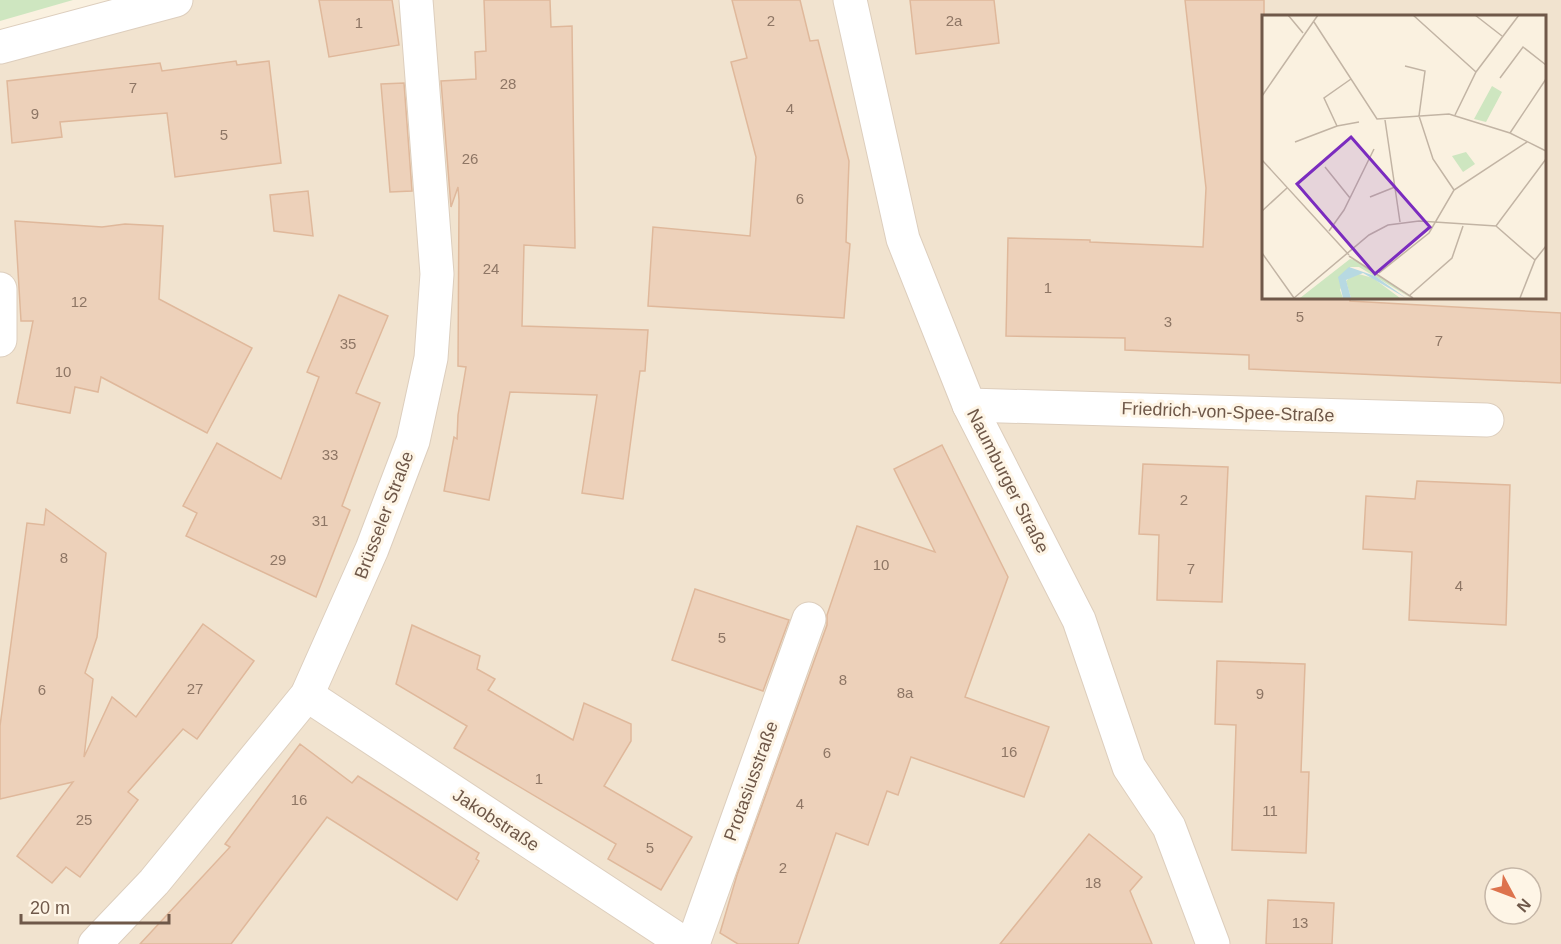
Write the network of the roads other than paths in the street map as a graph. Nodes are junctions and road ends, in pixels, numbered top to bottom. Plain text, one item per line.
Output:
1 (176, 0) edge
2 (416, 0) edge
3 (850, 0) edge
4 (0, 46) edge
5 (0, 289) edge
6 (0, 340) edge
7 (969, 405) junction
8 (1486, 420) dead end
9 (809, 619) dead end
10 (307, 695) junction
11 (95, 944) edge
12 (685, 944) edge
13 (693, 944) edge
14 (1213, 944) edge

1 - 4 street
2 - 10 street, Brüsseler Straße
3 - 7 street, Naumburger Straße
5 - 6 street
7 - 8 street, Friedrich-von-Spee-Straße
7 - 14 street, Naumburger Straße
9 - 13 street, Protasiusstraße
10 - 11 street, Brüsseler Straße
10 - 12 street, Jakobstraße

